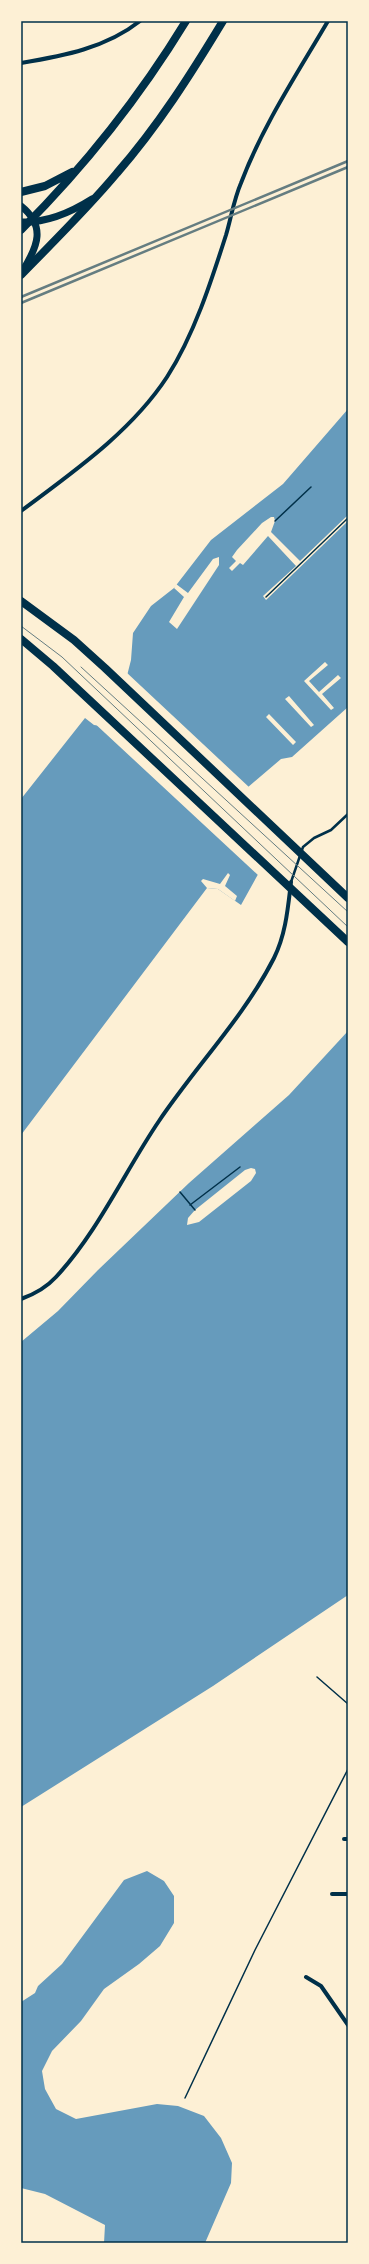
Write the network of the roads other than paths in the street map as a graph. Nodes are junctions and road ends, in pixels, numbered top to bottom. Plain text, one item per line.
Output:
1 (140, 21) edge
2 (186, 21) edge
3 (223, 21) edge
4 (328, 21) edge
5 (21, 63) edge
6 (82, 167) junction
7 (21, 192) edge
8 (97, 196) junction
9 (21, 206) edge
10 (30, 221) edge
11 (21, 230) edge
12 (21, 274) edge
13 (21, 511) edge
14 (21, 601) edge
15 (21, 639) edge
16 (348, 814) edge
17 (291, 882) joint
18 (348, 898) edge
19 (348, 942) edge
20 (21, 1298) edge
21 (332, 1894) dead end
22 (348, 1894) edge
23 (306, 1977) dead end
24 (348, 2025) edge

1 - 5 street
2 - 6 main road
3 - 8 main road
4 - 13 street
6 - 7 main road
6 - 10 main road
8 - 10 street
8 - 12 main road
9 - 10 street
10 - 11 main road
10 - 12 street
14 - 18 main road
15 - 19 main road
16 - 17 lane
17 - 20 street
21 - 22 street
23 - 24 street

